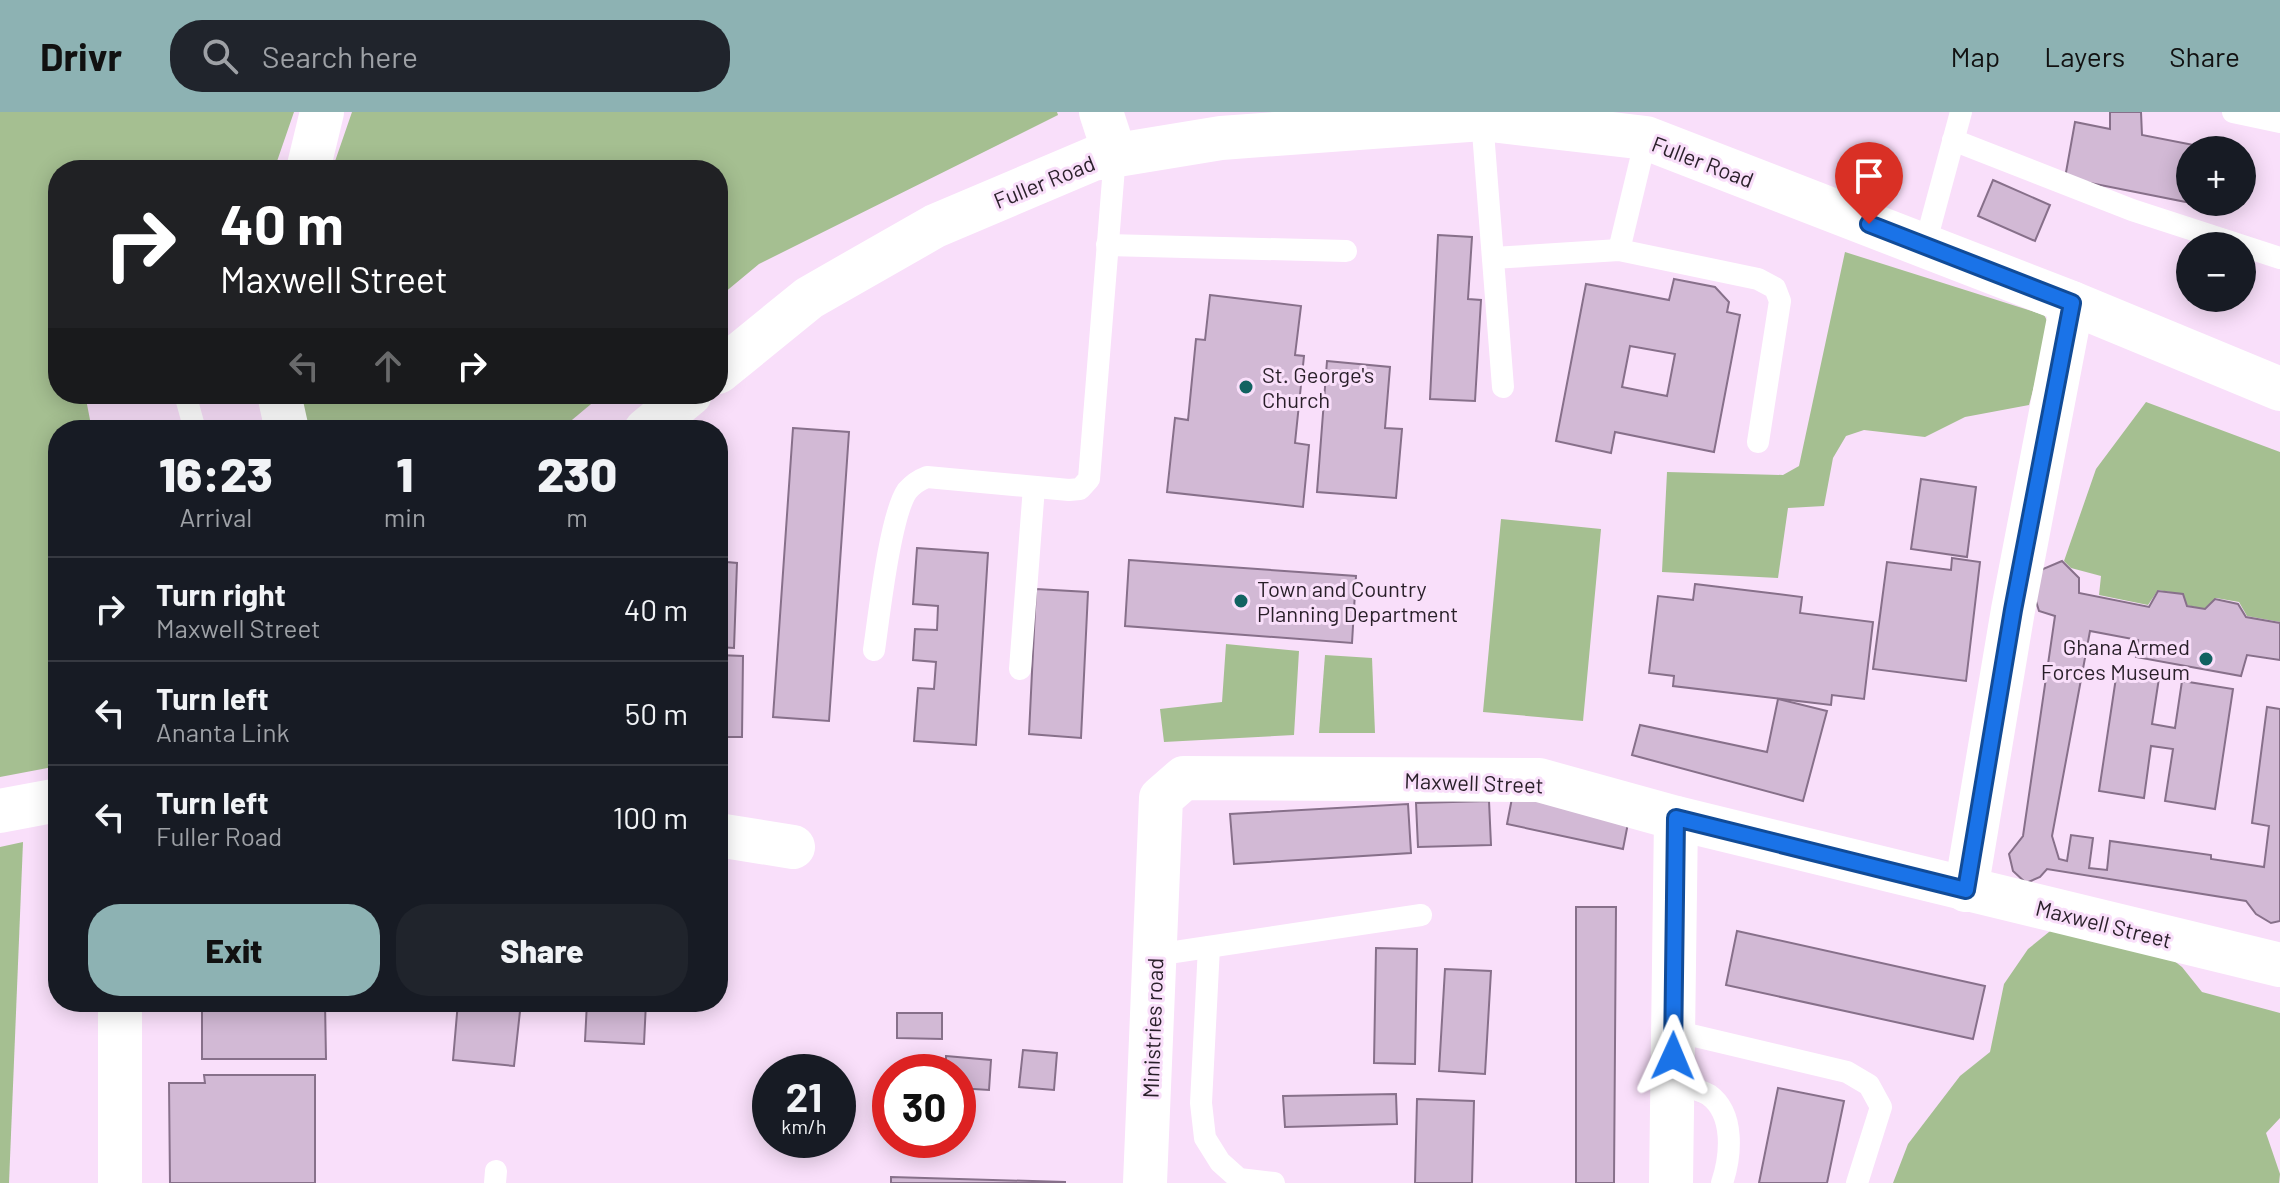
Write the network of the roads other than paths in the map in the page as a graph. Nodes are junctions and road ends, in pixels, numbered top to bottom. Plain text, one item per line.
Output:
1 (322, 112) edge
2 (1101, 112) edge
3 (2233, 112) edge
4 (1957, 114) edge
5 (1482, 116) edge
6 (2280, 122) edge
7 (1646, 138) junction
8 (1953, 140) junction
9 (1115, 155) junction
10 (310, 160) edge
11 (1107, 245) junction
12 (1925, 245) junction
13 (1619, 250) junction
14 (1346, 251) dead end
15 (1493, 258) junction
16 (2280, 258) edge
17 (2072, 303) junction
18 (728, 364) edge
19 (1503, 387) dead end
20 (2280, 389) edge
21 (678, 404) edge
22 (658, 420) edge
23 (1758, 442) dead end
24 (1034, 487) junction
25 (874, 650) dead end
26 (1020, 669) dead end
27 (48, 802) edge
28 (0, 811) edge
29 (1676, 818) junction
30 (728, 837) edge
31 (793, 847) dead end
32 (1158, 874) joint
33 (1966, 890) junction
34 (1421, 915) dead end
35 (1209, 947) junction
36 (1155, 955) junction
37 (2280, 965) edge
38 (120, 1012) edge
39 (1674, 1031) junction
40 (1673, 1082) junction
41 (120, 1183) edge
42 (1145, 1183) edge
43 (1274, 1183) edge
44 (1671, 1183) edge
45 (1722, 1183) edge
46 (1857, 1183) edge

1 - 10 street
2 - 9 street
3 - 6 lane
4 - 8 lane
5 - 7 street, Fuller Road
5 - 9 street, Fuller Road
5 - 15 lane
7 - 12 street, Fuller Road
7 - 13 lane
8 - 12 lane
8 - 16 lane
9 - 11 lane
9 - 18 street, Fuller Road
11 - 14 lane
11 - 24 lane
12 - 17 street, Fuller Road
13 - 15 lane
13 - 23 lane
15 - 19 lane
17 - 20 street, Fuller Road
17 - 33 street
21 - 22 street
24 - 25 lane
24 - 26 lane
27 - 28 street
29 - 32 street, Maxwell Street
29 - 33 street, Maxwell Street
29 - 39 street
30 - 31 street
32 - 36 street, Ministries road
33 - 37 street, Maxwell Street
34 - 35 lane
35 - 36 lane
35 - 43 lane
36 - 42 street, Ministries road
38 - 41 street
39 - 40 street
39 - 46 lane
40 - 44 street
40 - 45 lane

